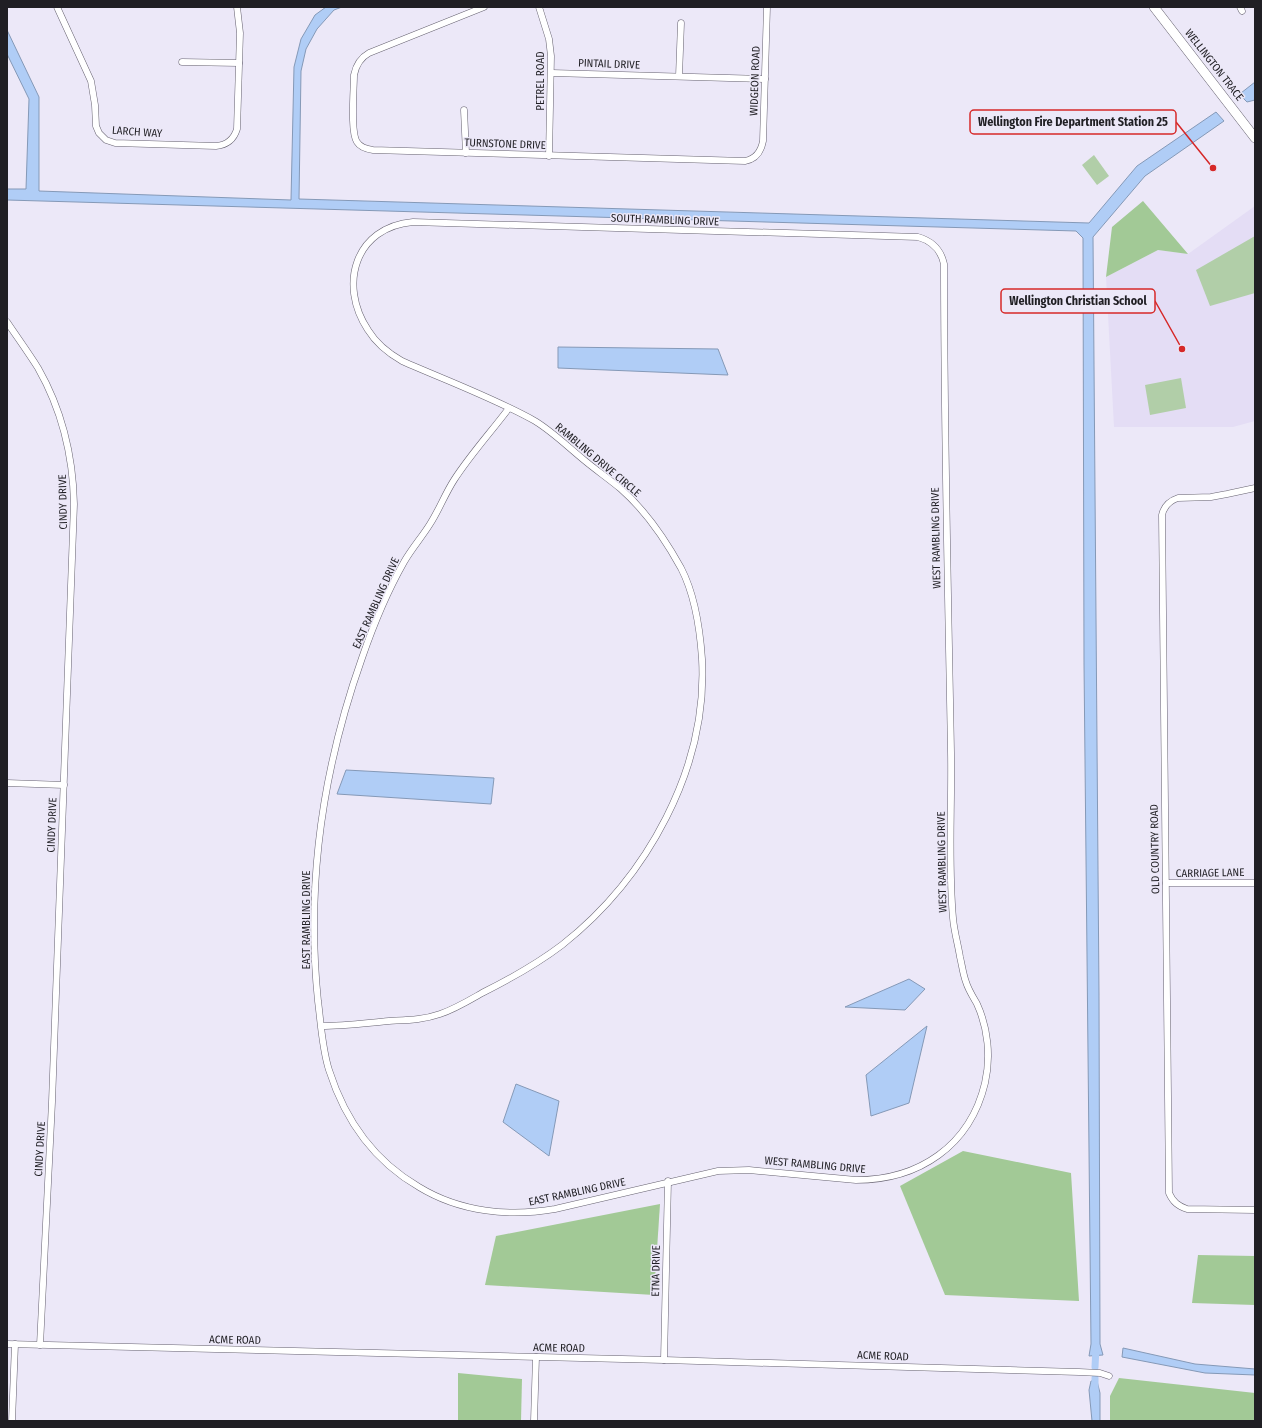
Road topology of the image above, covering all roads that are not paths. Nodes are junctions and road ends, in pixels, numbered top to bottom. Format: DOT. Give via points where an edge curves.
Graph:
graph roads {
  1 [pos="57,7"];
  2 [pos="237,7"];
  3 [pos="484,7"];
  4 [pos="539,7"];
  5 [pos="767,7"];
  6 [pos="1154,7"];
  7 [pos="681,23"];
  8 [pos="182,62"];
  9 [pos="239,63"];
  10 [pos="552,73"];
  11 [pos="679,76"];
  12 [pos="765,79"];
  13 [pos="464,110"];
  14 [pos="1255,138"];
  15 [pos="466,153"];
  16 [pos="758,155"];
  17 [pos="549,156"];
  18 [pos="371,240"];
  19 [pos="944,270"];
  20 [pos="7,322"];
  21 [pos="509,408"];
  22 [pos="1255,488"];
  23 [pos="7,783"];
  24 [pos="64,785"];
  25 [pos="1255,883"];
  26 [pos="1166,884"];
  27 [pos="321,1026"];
  28 [pos="668,1182"];
  29 [pos="1255,1210"];
  30 [pos="7,1344"];
  31 [pos="15,1344"];
  32 [pos="40,1345"];
  33 [pos="536,1357"];
  34 [pos="664,1360"];
  35 [pos="1109,1376"];
  36 [pos="12,1421"];
  37 [pos="534,1421"];
  1 -- 9 [label="street, LARCH WAY" via="91,81 96,126 102,137 110,142 216,146 226,144 233,138 237,129"];
  2 -- 9 [label="street" via="240,24"];
  3 -- 15 [label="street, TURNSTONE DRIVE" via="369,53 361,58 355,70 353,132 357,142 364,148"];
  4 -- 10 [label="street, PETREL ROAD" via="549,39"];
  5 -- 12 [label="street, WIDGEON ROAD"];
  6 -- 14 [label="street, WELLINGTON TRACE"];
  7 -- 11 [label="street"];
  8 -- 9 [label="street"];
  10 -- 11 [label="street, PINTAIL DRIVE"];
  10 -- 17 [label="street, PETREL ROAD"];
  11 -- 12 [label="street"];
  12 -- 16 [label="street, WIDGEON ROAD" via="763,141"];
  13 -- 15 [label="street"];
  15 -- 17 [label="street, TURNSTONE DRIVE"];
  16 -- 17 [label="street, TURNSTONE DRIVE" via="745,161"];
  18 -- 19 [label="street, SOUTH RAMBLING DRIVE" via="390,227 413,222 914,237 928,241 936,247"];
  18 -- 21 [label="street, RAMBLING DRIVE CIRCLE" via="358,258 353,281 358,310 375,340 387,352 402,361"];
  19 -- 28 [label="street, WEST RAMBLING DRIVE" via="952,904 954,930 966,983 981,1013 988,1043 987,1072 981,1097 968,1124 958,1137 944,1151 908,1172 871,1180 856,1180 731,1170 706,1172"];
  20 -- 24 [label="street, CINDY DRIVE" via="48,387 62,424 74,484"];
  21 -- 27 [label="street, EAST RAMBLING DRIVE" via="453,481 433,520 404,562 370,637 341,722 325,795 316,874 315,943"];
  21 -- 27 [label="street, RAMBLING DRIVE CIRCLE" via="554,434 622,490 646,516 682,571 698,628 702,668 700,709 690,756 668,813 633,872 598,913 543,959 461,1006 439,1014 414,1020"];
  22 -- 26 [label="street, OLD COUNTRY ROAD" via="1221,495 1173,499 1162,515"];
  23 -- 24 [label="street"];
  24 -- 32 [label="street, CINDY DRIVE"];
  25 -- 26 [label="street, CARRIAGE LANE"];
  26 -- 29 [label="street, OLD COUNTRY ROAD" via="1169,1193 1174,1202 1186,1209"];
  27 -- 28 [label="street, EAST RAMBLING DRIVE" via="328,1069 353,1121 370,1147 408,1181 442,1199 479,1210 530,1212 555,1209"];
  28 -- 34 [label="street, ETNA DRIVE"];
  30 -- 31 [label="street, ACME ROAD"];
  31 -- 32 [label="street, ACME ROAD"];
  31 -- 36 [label="street"];
  32 -- 33 [label="street, ACME ROAD"];
  33 -- 34 [label="street, ACME ROAD"];
  33 -- 37 [label="street"];
  34 -- 35 [label="street, ACME ROAD" via="1100,1373"];
}
